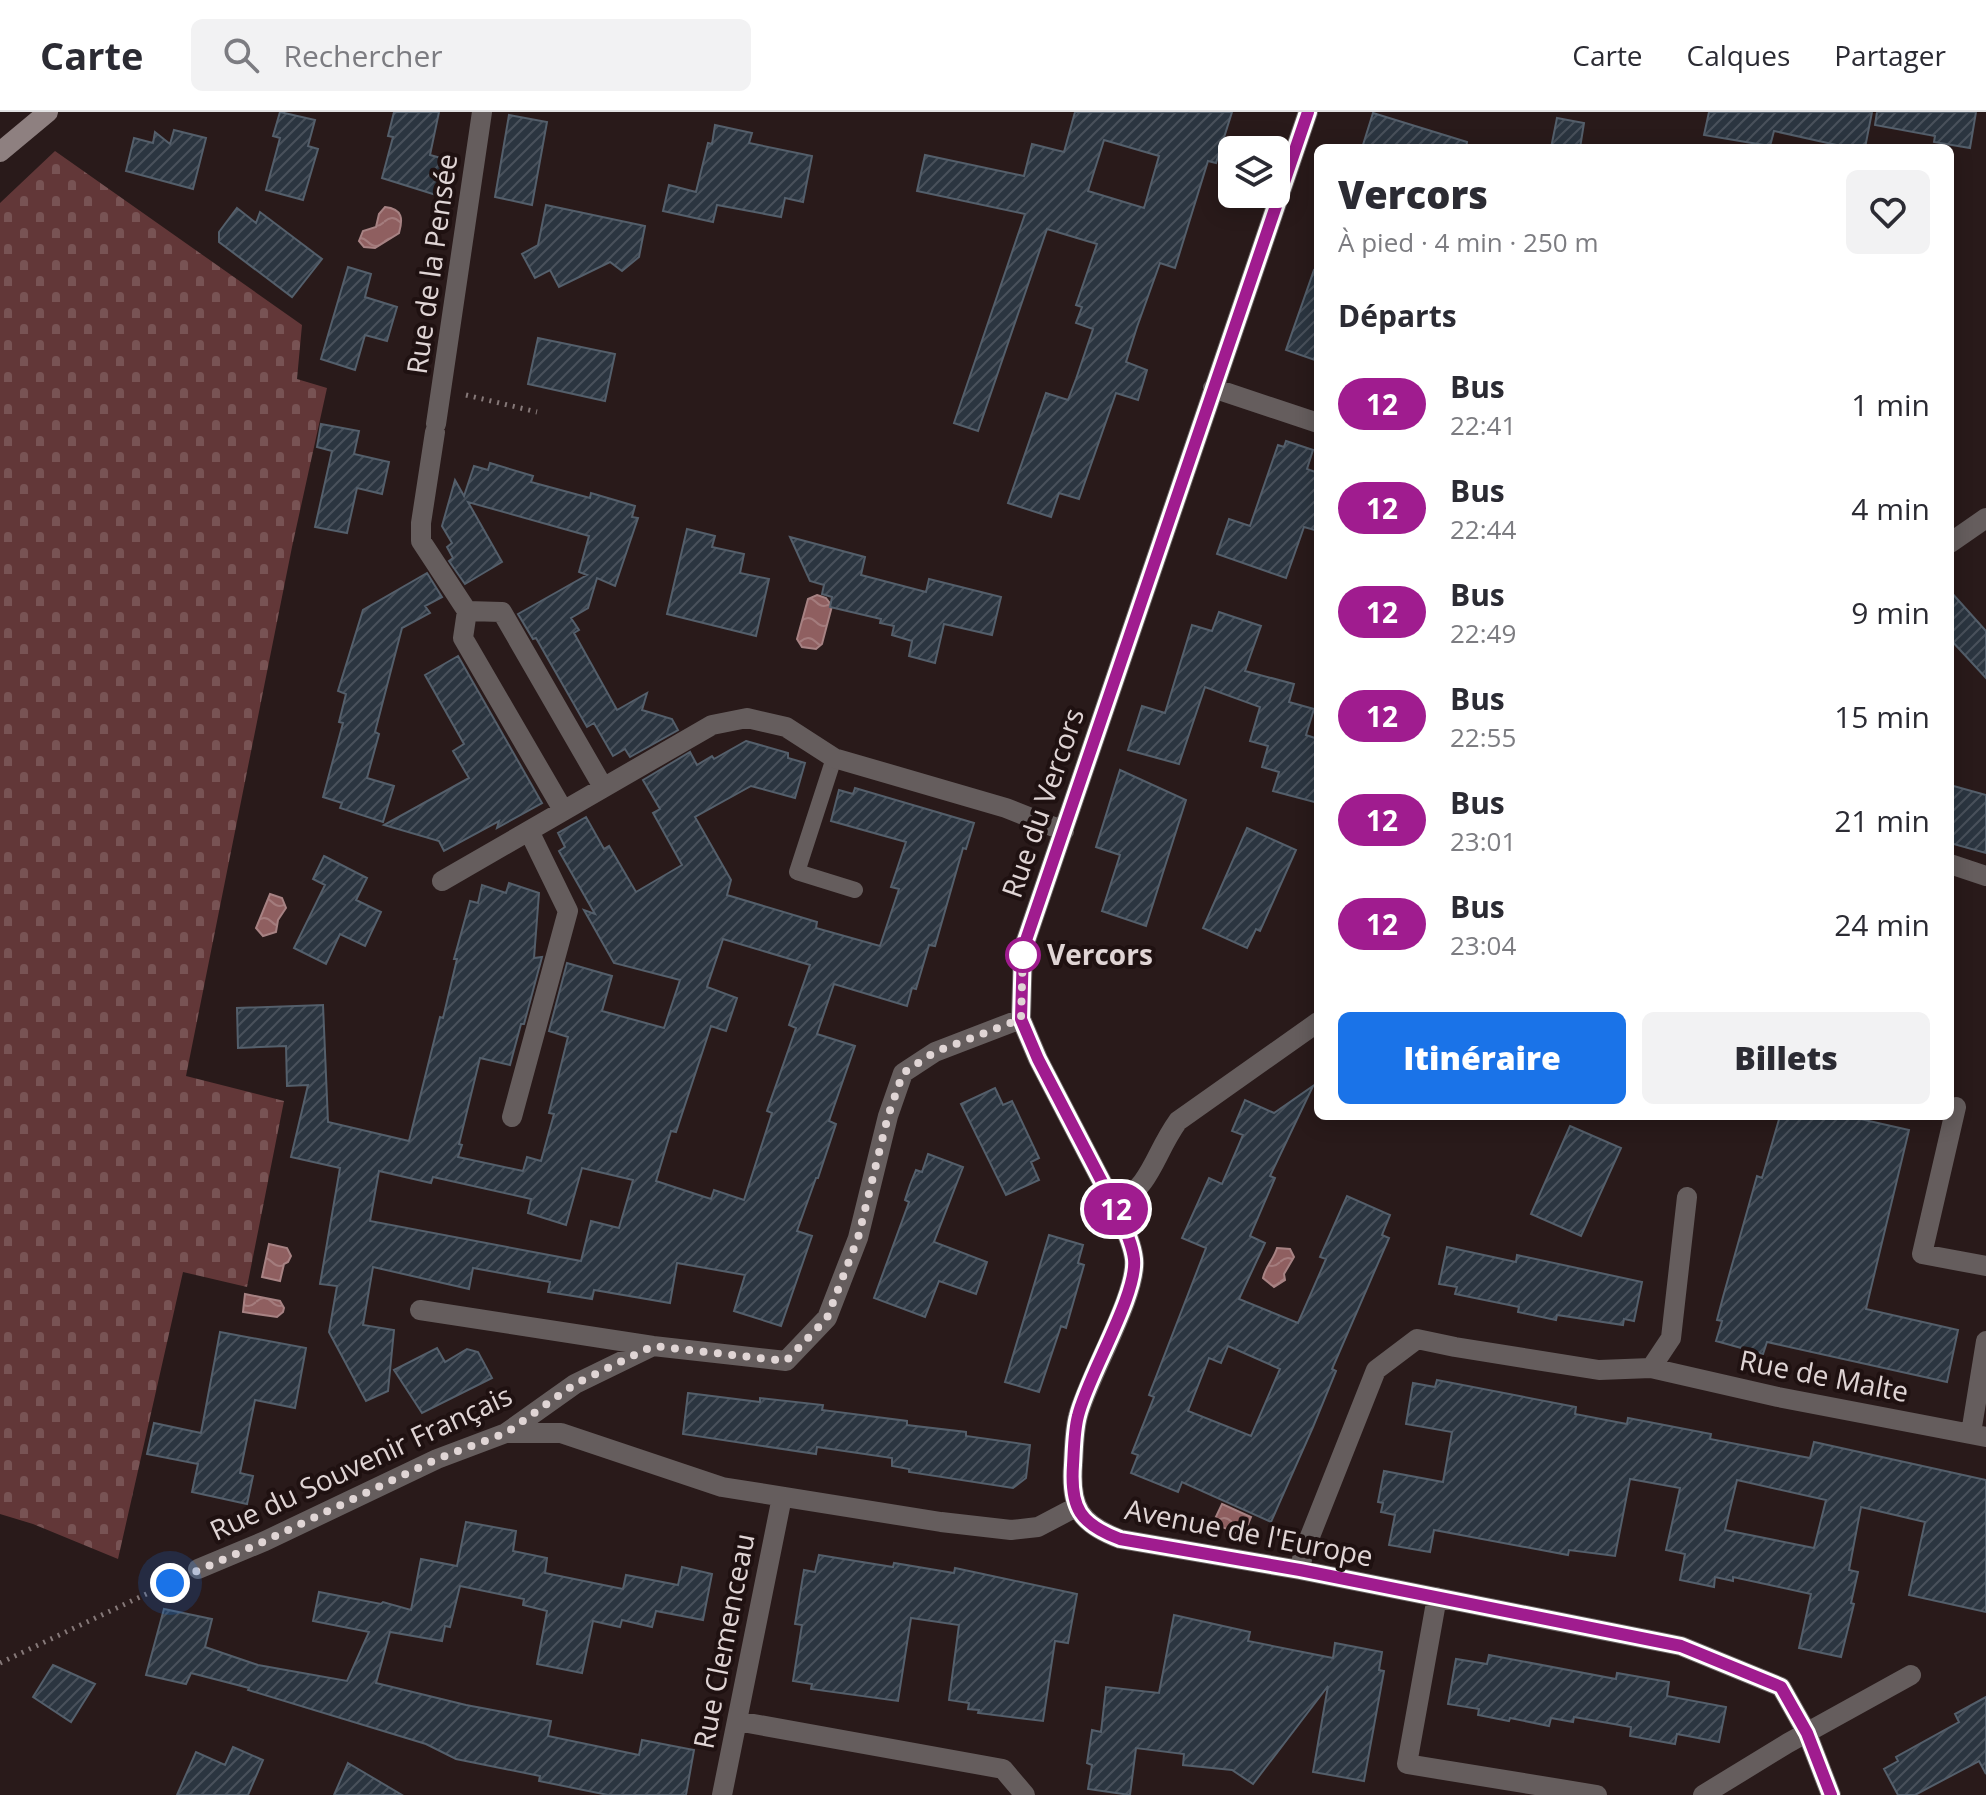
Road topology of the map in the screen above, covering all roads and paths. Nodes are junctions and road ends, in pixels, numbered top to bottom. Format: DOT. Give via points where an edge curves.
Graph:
graph roads {
  1 [pos="48,112"];
  2 [pos="482,112"];
  3 [pos="1308,112"];
  4 [pos="0,152"];
  5 [pos="1213,388"];
  6 [pos="441,389"];
  7 [pos="537,412"];
  8 [pos="1314,422"];
  9 [pos="1986,518"];
  10 [pos="1954,540"];
  11 [pos="467,611"];
  12 [pos="834,758"];
  13 [pos="603,787"];
  14 [pos="563,810"];
  15 [pos="529,831"];
  16 [pos="1064,831"];
  17 [pos="1954,865"];
  18 [pos="1986,876"];
  19 [pos="442,881"];
  20 [pos="855,890"];
  21 [pos="1021,1019"];
  22 [pos="1314,1025"];
  23 [pos="1956,1107"];
  24 [pos="1954,1116"];
  25 [pos="512,1117"];
  26 [pos="1953,1120"];
  27 [pos="1687,1197"];
  28 [pos="1115,1207"];
  29 [pos="1986,1266"];
  30 [pos="420,1310"];
  31 [pos="1986,1341"];
  32 [pos="653,1346"];
  33 [pos="1651,1368"];
  34 [pos="506,1433"];
  35 [pos="1978,1435"];
  36 [pos="782,1497"];
  37 [pos="1076,1507"];
  38 [pos="198,1569"];
  39 [pos="1300,1570"];
  40 [pos="1437,1597"];
  41 [pos="0,1663"];
  42 [pos="1911,1675"];
  43 [pos="737,1721"];
  44 [pos="1807,1733"];
  45 [pos="722,1795"];
  46 [pos="1025,1795"];
  47 [pos="1597,1795"];
  48 [pos="1703,1795"];
  49 [pos="1831,1795"];
  1 -- 4 [label="main road"];
  2 -- 6 [label="street, Rue de la Pensée"];
  3 -- 5 [label="street, Rue du Vercors"];
  5 -- 8 [label="street"];
  5 -- 16 [label="street, Rue du Vercors"];
  6 -- 7 [label="path"];
  6 -- 11 [label="street, Rue de la Pensée" via="421,541"];
  9 -- 10 [label="street"];
  11 -- 13 [label="street" via="502,612"];
  11 -- 14 [label="street" via="463,638"];
  12 -- 13 [label="street" via="786,727 747,718 712,725"];
  12 -- 16 [label="street" via="1006,808"];
  12 -- 20 [label="lane" via="797,872"];
  13 -- 14 [label="street"];
  14 -- 15 [label="street"];
  15 -- 19 [label="street"];
  15 -- 25 [label="street" via="568,911"];
  16 -- 21 [label="street, Rue du Vercors" via="1023,949"];
  17 -- 18 [label="street"];
  21 -- 28 [label="street, Rue du Vercors"];
  21 -- 32 [label="street" via="935,1052 903,1073 858,1238 827,1318 786,1361"];
  22 -- 28 [label="street" via="1178,1121 1147,1180"];
  23 -- 24 [label="street"];
  26 -- 29 [label="street" via="1922,1254"];
  27 -- 33 [label="street" via="1671,1338"];
  28 -- 37 [label="street, Rue du Vercors" via="1135,1261 1129,1290 1078,1416 1071,1488"];
  30 -- 32 [label="street"];
  31 -- 35 [label="street"];
  32 -- 34 [label="street, Rue du Souvenir Français" via="575,1384"];
  33 -- 35 [label="street, Rue de Malte"];
  33 -- 39 [label="street, Rue de Malte" via="1599,1370 1417,1339 1376,1370"];
  34 -- 36 [label="street" via="561,1433 722,1487"];
  34 -- 38 [label="street, Rue du Souvenir Français" via="437,1459"];
  36 -- 37 [label="street" via="1011,1530 1038,1527"];
  36 -- 43 [label="street, Rue Clemenceau"];
  37 -- 39 [label="street, Avenue de l'Europe" via="1097,1531 1120,1539"];
  38 -- 41 [label="path, Rue du Souvenir Français"];
  39 -- 40 [label="street, Avenue de l'Europe"];
  40 -- 44 [label="street, Avenue de l'Europe" via="1681,1646 1781,1687"];
  40 -- 47 [label="street" via="1407,1764"];
  42 -- 44 [label="street"];
  43 -- 45 [label="street, Rue Clemenceau"];
  43 -- 46 [label="street" via="1003,1769"];
  44 -- 48 [label="street"];
  44 -- 49 [label="street, Avenue de l'Europe"];
}
